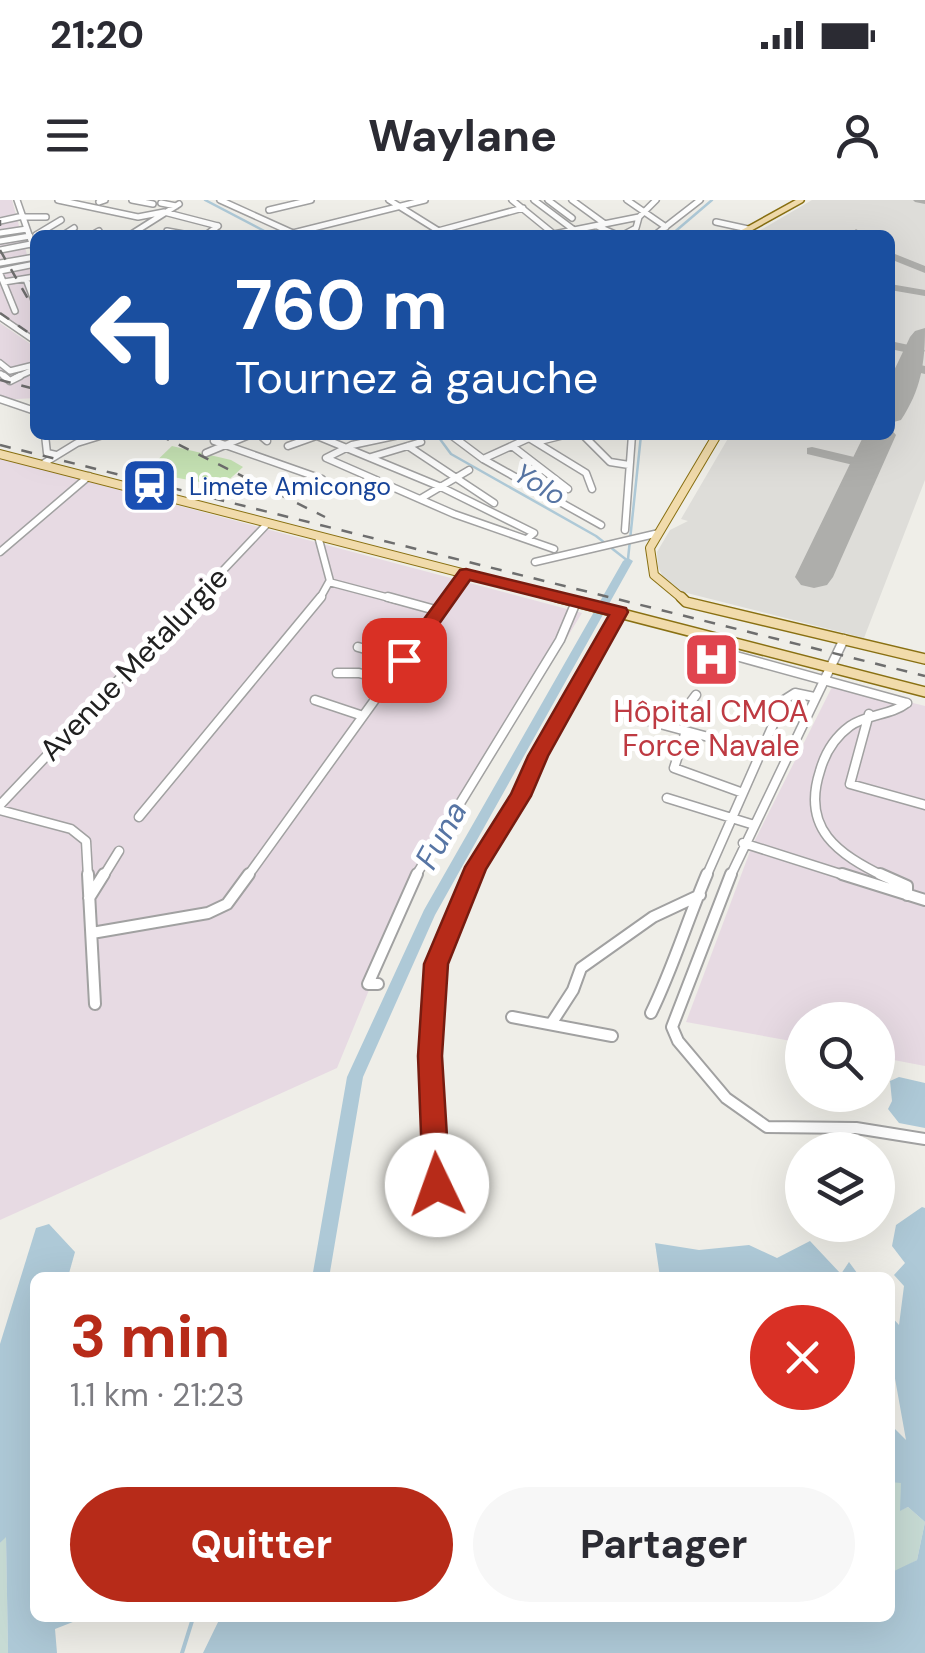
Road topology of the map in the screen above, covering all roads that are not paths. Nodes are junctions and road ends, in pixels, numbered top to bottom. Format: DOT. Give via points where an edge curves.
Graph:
graph roads {
  1 [pos="16,200"];
  2 [pos="58,200"];
  3 [pos="132,200"];
  4 [pos="220,200"];
  5 [pos="311,200"];
  6 [pos="389,200"];
  7 [pos="424,200"];
  8 [pos="512,200"];
  9 [pos="558,200"];
  10 [pos="572,200"];
  11 [pos="627,200"];
  12 [pos="656,200"];
  13 [pos="700,200"];
  14 [pos="802,200"];
  15 [pos="549,201"];
  16 [pos="84,202"];
  17 [pos="536,202"];
  18 [pos="399,206"];
  19 [pos="523,208"];
  20 [pos="268,210"];
  21 [pos="164,212"];
  22 [pos="641,214"];
  23 [pos="70,215"];
  24 [pos="23,217"];
  25 [pos="46,217"];
  26 [pos="138,217"];
  27 [pos="572,218"];
  28 [pos="61,220"];
  29 [pos="0,221"];
  30 [pos="129,222"];
  31 [pos="716,222"];
  32 [pos="606,224"];
  33 [pos="596,226"];
  34 [pos="666,227"];
  35 [pos="74,228"];
  36 [pos="748,229"];
  37 [pos="41,230"];
  38 [pos="71,230"];
  39 [pos="137,230"];
  40 [pos="213,230"];
  41 [pos="286,230"];
  42 [pos="310,230"];
  43 [pos="436,230"];
  44 [pos="442,230"];
  45 [pos="547,230"];
  46 [pos="574,230"];
  47 [pos="606,230"];
  48 [pos="632,230"];
  49 [pos="662,230"];
  50 [pos="0,231"];
  51 [pos="30,233"];
  52 [pos="30,235"];
  53 [pos="30,235"];
  54 [pos="30,235"];
  55 [pos="0,241"];
  56 [pos="0,250"];
  57 [pos="30,259"];
  58 [pos="30,260"];
  59 [pos="0,263"];
  60 [pos="0,272"];
  61 [pos="26,278"];
  62 [pos="30,278"];
  63 [pos="4,282"];
  64 [pos="30,289"];
  65 [pos="15,311"];
  66 [pos="0,317"];
  67 [pos="8,323"];
  68 [pos="0,327"];
  69 [pos="30,338"];
  70 [pos="0,363"];
  71 [pos="30,368"];
  72 [pos="30,370"];
  73 [pos="10,371"];
  74 [pos="0,374"];
  75 [pos="0,400"];
  76 [pos="30,409"];
  77 [pos="46,440"];
  78 [pos="92,440"];
  79 [pos="215,440"];
  80 [pos="238,440"];
  81 [pos="303,440"];
  82 [pos="329,440"];
  83 [pos="374,440"];
  84 [pos="381,440"];
  85 [pos="458,440"];
  86 [pos="523,440"];
  87 [pos="534,440"];
  88 [pos="588,440"];
  89 [pos="632,440"];
  90 [pos="713,440"];
  91 [pos="377,442"];
  92 [pos="421,442"];
  93 [pos="226,445"];
  94 [pos="288,446"];
  95 [pos="346,446"];
  96 [pos="408,446"];
  97 [pos="512,446"];
  98 [pos="206,453"];
  99 [pos="0,455"];
  100 [pos="56,456"];
  101 [pos="371,456"];
  102 [pos="483,459"];
  103 [pos="41,464"];
  104 [pos="629,465"];
  105 [pos="469,470"];
  106 [pos="89,476"];
  107 [pos="322,479"];
  108 [pos="454,479"];
  109 [pos="441,487"];
  110 [pos="568,489"];
  111 [pos="592,489"];
  112 [pos="420,500"];
  113 [pos="494,503"];
  114 [pos="268,523"];
  115 [pos="602,526"];
  116 [pos="624,530"];
  117 [pos="658,532"];
  118 [pos="318,536"];
  119 [pos="528,538"];
  120 [pos="554,548"];
  121 [pos="0,552"];
  122 [pos="534,562"];
  123 [pos="466,574"];
  124 [pos="330,582"];
  125 [pos="576,602"];
  126 [pos="686,602"];
  127 [pos="614,610"];
  128 [pos="439,611"];
  129 [pos="680,620"];
  130 [pos="844,639"];
  131 [pos="358,647"];
  132 [pos="736,656"];
  133 [pos="925,659"];
  134 [pos="404,660"];
  135 [pos="337,673"];
  136 [pos="827,673"];
  137 [pos="388,681"];
  138 [pos="925,692"];
  139 [pos="696,696"];
  140 [pos="814,697"];
  141 [pos="315,700"];
  142 [pos="869,714"];
  143 [pos="364,716"];
  144 [pos="649,722"];
  145 [pos="672,727"];
  146 [pos="686,731"];
  147 [pos="760,751"];
  148 [pos="743,793"];
  149 [pos="667,798"];
  150 [pos="925,805"];
  151 [pos="0,808"];
  152 [pos="140,817"];
  153 [pos="734,818"];
  154 [pos="752,824"];
  155 [pos="743,843"];
  156 [pos="119,851"];
  157 [pos="907,895"];
  158 [pos="700,896"];
  159 [pos="90,898"];
  160 [pos="925,900"];
  161 [pos="92,933"];
  162 [pos="378,984"];
  163 [pos="95,1004"];
  164 [pos="651,1013"];
  165 [pos="512,1017"];
  166 [pos="551,1024"];
  167 [pos="612,1036"];
  168 [pos="925,1139"];
  169 [pos="437,1185"];
  1 -- 24 [label="street"];
  2 -- 16 [label="street"];
  3 -- 21 [label="street" via="178,205"];
  4 -- 41 [label="street"];
  5 -- 20 [label="street"];
  6 -- 18 [label="street"];
  7 -- 18 [label="street"];
  8 -- 19 [label="street"];
  9 -- 15 [label="street"];
  10 -- 32 [label="street"];
  11 -- 22 [label="street"];
  12 -- 22 [label="street"];
  13 -- 34 [label="street"];
  14 -- 36 [label="main road"];
  15 -- 17 [label="street"];
  15 -- 27 [label="street"];
  16 -- 23 [label="street"];
  16 -- 26 [label="street"];
  17 -- 46 [label="street"];
  18 -- 42 [label="street"];
  18 -- 43 [label="street"];
  19 -- 44 [label="street"];
  19 -- 45 [label="street"];
  21 -- 26 [label="street"];
  21 -- 39 [label="street"];
  21 -- 40 [label="street" via="218,226"];
  22 -- 32 [label="street"];
  22 -- 34 [label="street"];
  22 -- 48 [label="street"];
  24 -- 25 [label="street"];
  24 -- 29 [label="street"];
  24 -- 51 [label="street"];
  26 -- 30 [label="street"];
  28 -- 37 [label="street"];
  31 -- 36 [label="street"];
  32 -- 33 [label="street"];
  33 -- 46 [label="street"];
  33 -- 47 [label="street"];
  34 -- 49 [label="street"];
  35 -- 38 [label="street"];
  50 -- 52 [label="street"];
  53 -- 55 [label="street"];
  54 -- 56 [label="street"];
  57 -- 59 [label="street"];
  58 -- 60 [label="street"];
  60 -- 63 [label="street"];
  61 -- 62 [label="street"];
  61 -- 63 [label="street"];
  61 -- 64 [label="street"];
  63 -- 65 [label="street"];
  66 -- 67 [label="street"];
  67 -- 68 [label="street"];
  67 -- 69 [label="street"];
  70 -- 73 [label="street"];
  71 -- 73 [label="street"];
  72 -- 74 [label="street" via="10,381"];
  73 -- 74 [label="street"];
  75 -- 76 [label="street"];
  77 -- 100 [label="street" via="47,453"];
  78 -- 100 [label="street"];
  79 -- 93 [label="street"];
  80 -- 93 [label="street"];
  81 -- 94 [label="street"];
  82 -- 95 [label="street"];
  83 -- 91 [label="street"];
  84 -- 91 [label="street"];
  85 -- 102 [label="street"];
  86 -- 97 [label="street"];
  87 -- 111 [label="street" via="586,473"];
  88 -- 104 [label="street" via="610,462"];
  89 -- 104 [label="street"];
  90 -- 117 [label="main road"];
  91 -- 95 [label="street"];
  92 -- 96 [label="street"];
  93 -- 98 [label="street"];
  93 -- 107 [label="street"];
  95 -- 101 [label="street"];
  95 -- 112 [label="street" via="327,460"];
  96 -- 101 [label="street"];
  96 -- 108 [label="street"];
  97 -- 102 [label="street"];
  97 -- 110 [label="street"];
  99 -- 103 [label="main road"];
  100 -- 103 [label="street"];
  101 -- 109 [label="street"];
  102 -- 115 [label="street"];
  103 -- 106 [label="main road"];
  104 -- 116 [label="street"];
  105 -- 108 [label="street"];
  106 -- 114 [label="main road"];
  106 -- 121 [label="street"];
  108 -- 109 [label="street"];
  108 -- 113 [label="street"];
  109 -- 112 [label="street"];
  109 -- 119 [label="street" via="534,533"];
  112 -- 119 [label="street"];
  114 -- 118 [label="main road"];
  114 -- 151 [label="street, Avenue Metalurgie"];
  117 -- 122 [label="street"];
  117 -- 126 [label="main road" via="648,556 651,568"];
  118 -- 123 [label="main road"];
  118 -- 124 [label="street"];
  119 -- 120 [label="street"];
  123 -- 125 [label="main road"];
  123 -- 128 [label="street"];
  124 -- 128 [label="street"];
  124 -- 152 [label="street"];
  125 -- 127 [label="main road"];
  125 -- 162 [label="street" via="560,640 407,890 368,984"];
  126 -- 129 [label="main road"];
  126 -- 130 [label="main road"];
  127 -- 129 [label="main road"];
  127 -- 169 [label="street" via="520,796 476,867 436,964 430,1056"];
  128 -- 134 [label="street"];
  129 -- 136 [label="main road"];
  130 -- 133 [label="main road"];
  130 -- 136 [label="street"];
  131 -- 134 [label="street"];
  132 -- 136 [label="street"];
  134 -- 137 [label="street"];
  135 -- 137 [label="street"];
  136 -- 138 [label="main road"];
  136 -- 140 [label="street"];
  136 -- 142 [label="street" via="908,702"];
  137 -- 143 [label="street"];
  139 -- 145 [label="street"];
  140 -- 147 [label="street" via="785,697"];
  140 -- 154 [label="street"];
  141 -- 143 [label="street"];
  142 -- 150 [label="street" via="850,784"];
  142 -- 157 [label="street" via="842,730 827,750 811,806 841,852 907,886"];
  143 -- 161 [label="street" via="227,904"];
  144 -- 145 [label="street"];
  145 -- 146 [label="street"];
  146 -- 147 [label="street"];
  146 -- 148 [label="street" via="676,770"];
  147 -- 148 [label="street"];
  148 -- 153 [label="street"];
  149 -- 153 [label="street"];
  151 -- 159 [label="street" via="80,834"];
  153 -- 154 [label="street"];
  153 -- 158 [label="street"];
  154 -- 155 [label="street"];
  155 -- 157 [label="street"];
  155 -- 168 [label="street" via="674,1020 678,1041 726,1098 767,1127 856,1128"];
  156 -- 159 [label="street"];
  157 -- 160 [label="street"];
  158 -- 164 [label="street"];
  158 -- 166 [label="street" via="664,910 581,968"];
  159 -- 161 [label="street"];
  161 -- 163 [label="street"];
  165 -- 166 [label="street"];
  166 -- 167 [label="street"];
}
